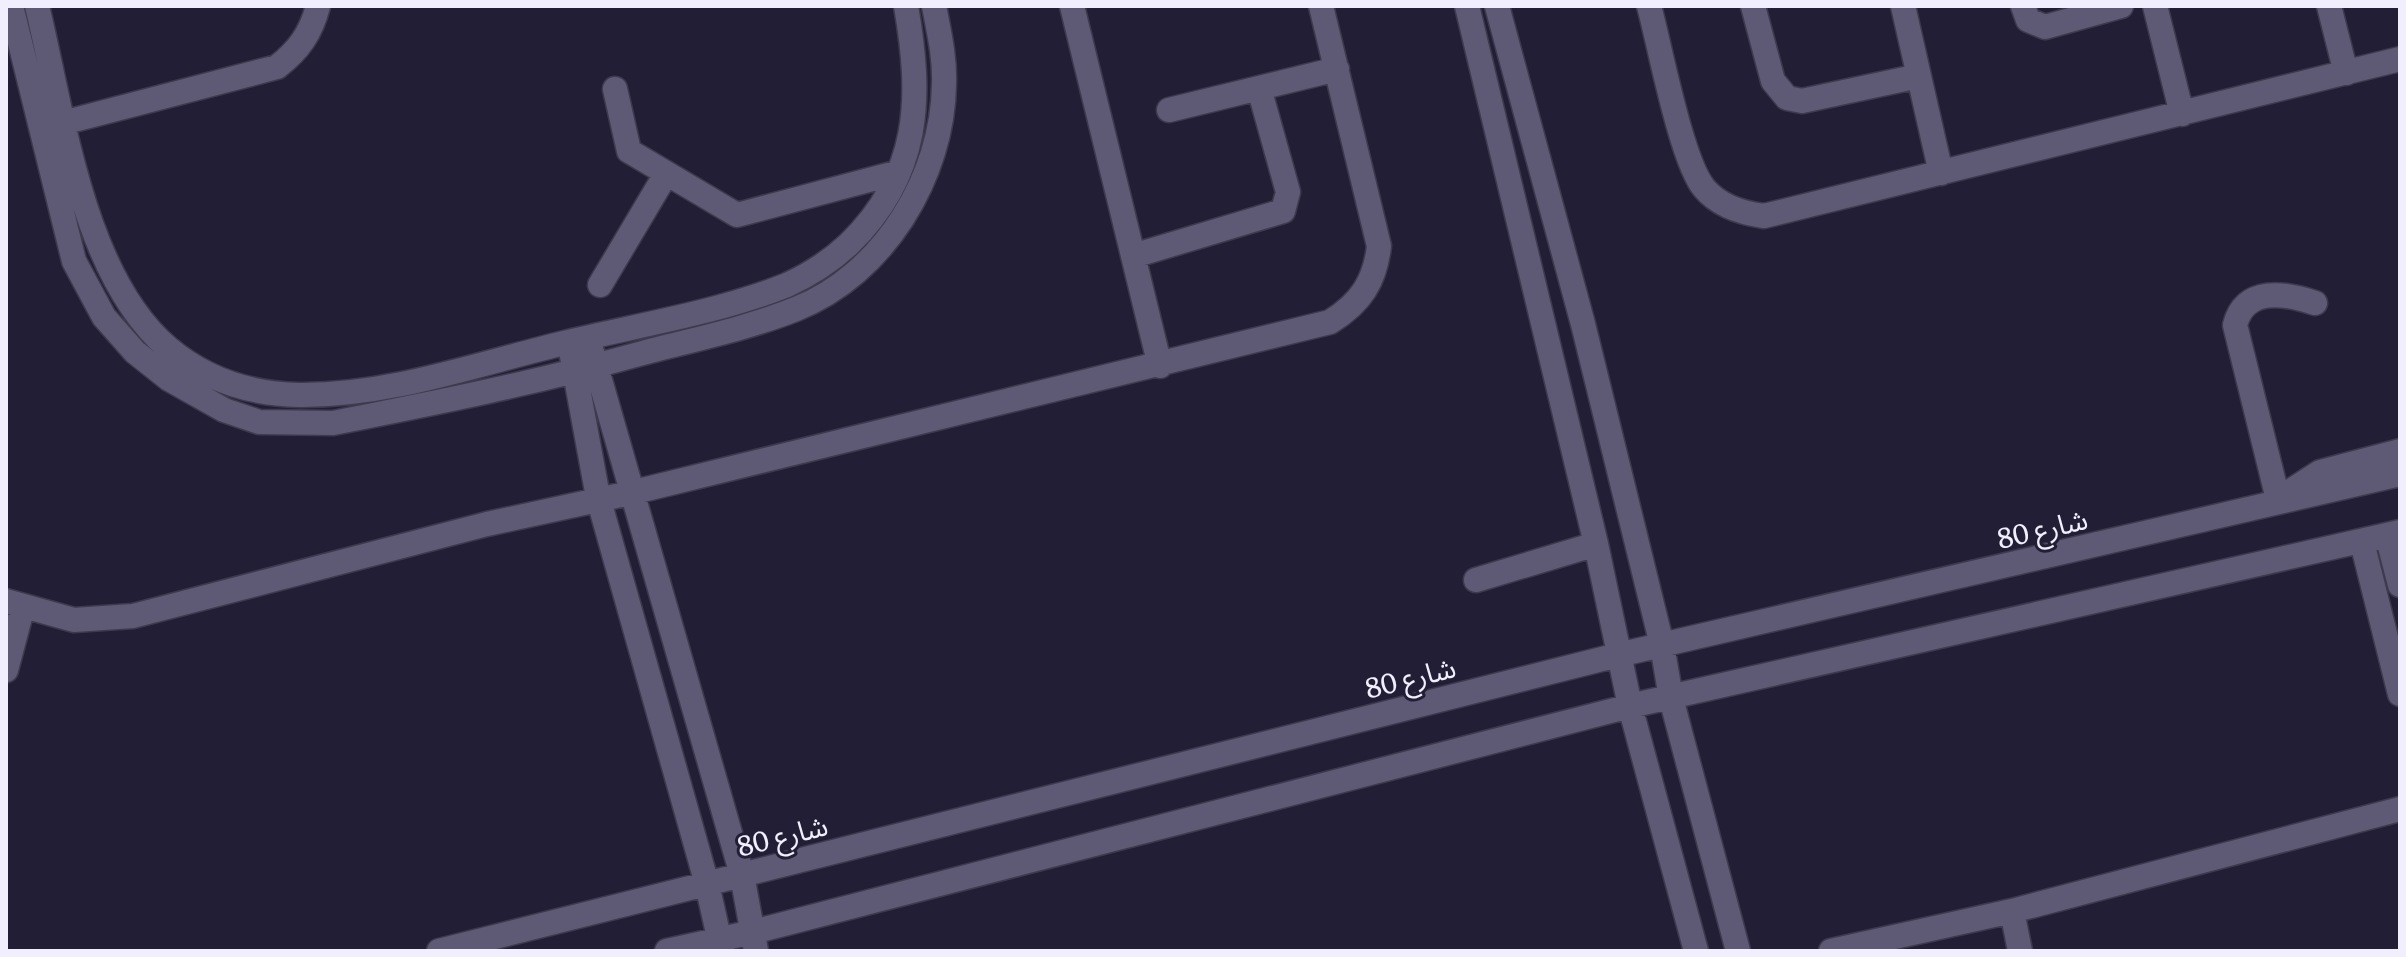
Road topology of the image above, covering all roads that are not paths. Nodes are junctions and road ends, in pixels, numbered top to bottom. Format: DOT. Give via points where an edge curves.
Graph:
graph roads {
  1 [pos="11,6"];
  2 [pos="37,6"];
  3 [pos="318,6"];
  4 [pos="906,6"];
  5 [pos="934,6"];
  6 [pos="1072,6"];
  7 [pos="1321,6"];
  8 [pos="1467,6"];
  9 [pos="1497,6"];
  10 [pos="1649,6"];
  11 [pos="1753,6"];
  12 [pos="1903,6"];
  13 [pos="2023,6"];
  14 [pos="2121,6"];
  15 [pos="2155,6"];
  16 [pos="2329,6"];
  17 [pos="2400,59"];
  18 [pos="1337,69"];
  19 [pos="2346,73"];
  20 [pos="1919,76"];
  21 [pos="1259,88"];
  22 [pos="615,89"];
  23 [pos="1169,110"];
  24 [pos="2182,114"];
  25 [pos="65,122"];
  26 [pos="41,130"];
  27 [pos="899,172"];
  28 [pos="1941,173"];
  29 [pos="666,174"];
  30 [pos="1133,256"];
  31 [pos="600,285"];
  32 [pos="2315,303"];
  33 [pos="579,340"];
  34 [pos="1160,366"];
  35 [pos="586,368"];
  36 [pos="2400,451"];
  37 [pos="2400,474"];
  38 [pos="630,493"];
  39 [pos="598,497"];
  40 [pos="2274,503"];
  41 [pos="2393,534"];
  42 [pos="2362,542"];
  43 [pos="1596,544"];
  44 [pos="1476,580"];
  45 [pos="2400,585"];
  46 [pos="14,604"];
  47 [pos="1662,645"];
  48 [pos="1618,655"];
  49 [pos="6,670"];
  50 [pos="2400,694"];
  51 [pos="1671,698"];
  52 [pos="1630,706"];
  53 [pos="2400,809"];
  54 [pos="742,875"];
  55 [pos="707,884"];
  56 [pos="2012,911"];
  57 [pos="754,942"];
  58 [pos="720,945"];
  59 [pos="439,951"];
  60 [pos="667,951"];
  61 [pos="1696,951"];
  62 [pos="1738,951"];
  63 [pos="1831,951"];
  64 [pos="2020,951"];
  1 -- 26 [label="street"];
  2 -- 25 [label="street"];
  3 -- 25 [label="street" via="311,30 277,67"];
  4 -- 27 [label="street" via="916,108"];
  5 -- 35 [label="street" via="944,84 940,123 911,204 885,243 851,276 798,308"];
  6 -- 30 [label="street"];
  7 -- 18 [label="street"];
  8 -- 43 [label="street"];
  9 -- 47 [label="street"];
  10 -- 28 [label="street" via="1695,174 1716,200 1764,216"];
  11 -- 20 [label="street" via="1773,81 1787,98 1802,101"];
  12 -- 20 [label="street"];
  13 -- 14 [label="street" via="2028,20 2045,27"];
  15 -- 24 [label="street"];
  16 -- 19 [label="street"];
  17 -- 19 [label="street"];
  18 -- 21 [label="street"];
  18 -- 34 [label="street" via="1376,227 1379,246 1371,283 1354,305 1330,322"];
  19 -- 24 [label="street"];
  20 -- 28 [label="street"];
  21 -- 23 [label="street"];
  21 -- 30 [label="street" via="1288,192 1283,211"];
  22 -- 29 [label="street" via="629,151"];
  24 -- 28 [label="street"];
  25 -- 26 [label="street"];
  25 -- 33 [label="street" via="106,265 123,295 168,348 218,380 253,391 339,395"];
  26 -- 35 [label="street" via="74,261 104,317 169,379 224,410 259,422 333,423"];
  27 -- 29 [label="street" via="737,215"];
  27 -- 33 [label="street" via="871,220 847,245 790,283"];
  29 -- 31 [label="street"];
  30 -- 34 [label="street"];
  32 -- 40 [label="street" via="2290,295 2249,300 2235,325"];
  33 -- 35 [label="street"];
  34 -- 38 [label="street"];
  35 -- 38 [label="street"];
  35 -- 39 [label="street"];
  36 -- 40 [label="street" via="2320,472"];
  37 -- 40 [label="street, شارع 80"];
  38 -- 39 [label="street"];
  38 -- 54 [label="street"];
  39 -- 46 [label="street" via="133,616 74,620"];
  39 -- 55 [label="street"];
  40 -- 47 [label="street, شارع 80"];
  41 -- 42 [label="street"];
  41 -- 45 [label="street"];
  42 -- 50 [label="street"];
  42 -- 51 [label="street"];
  43 -- 44 [label="street"];
  43 -- 48 [label="street"];
  46 -- 49 [label="street"];
  47 -- 48 [label="street, شارع 80"];
  47 -- 51 [label="street"];
  48 -- 52 [label="street"];
  48 -- 54 [label="street, شارع 80"];
  51 -- 52 [label="street"];
  51 -- 62 [label="street"];
  52 -- 57 [label="street"];
  52 -- 61 [label="street"];
  53 -- 56 [label="street"];
  54 -- 55 [label="street, شارع 80"];
  54 -- 57 [label="street"];
  55 -- 58 [label="street"];
  55 -- 59 [label="street, شارع 80"];
  56 -- 63 [label="street"];
  56 -- 64 [label="street"];
  57 -- 58 [label="street"];
  58 -- 60 [label="street"];
}
